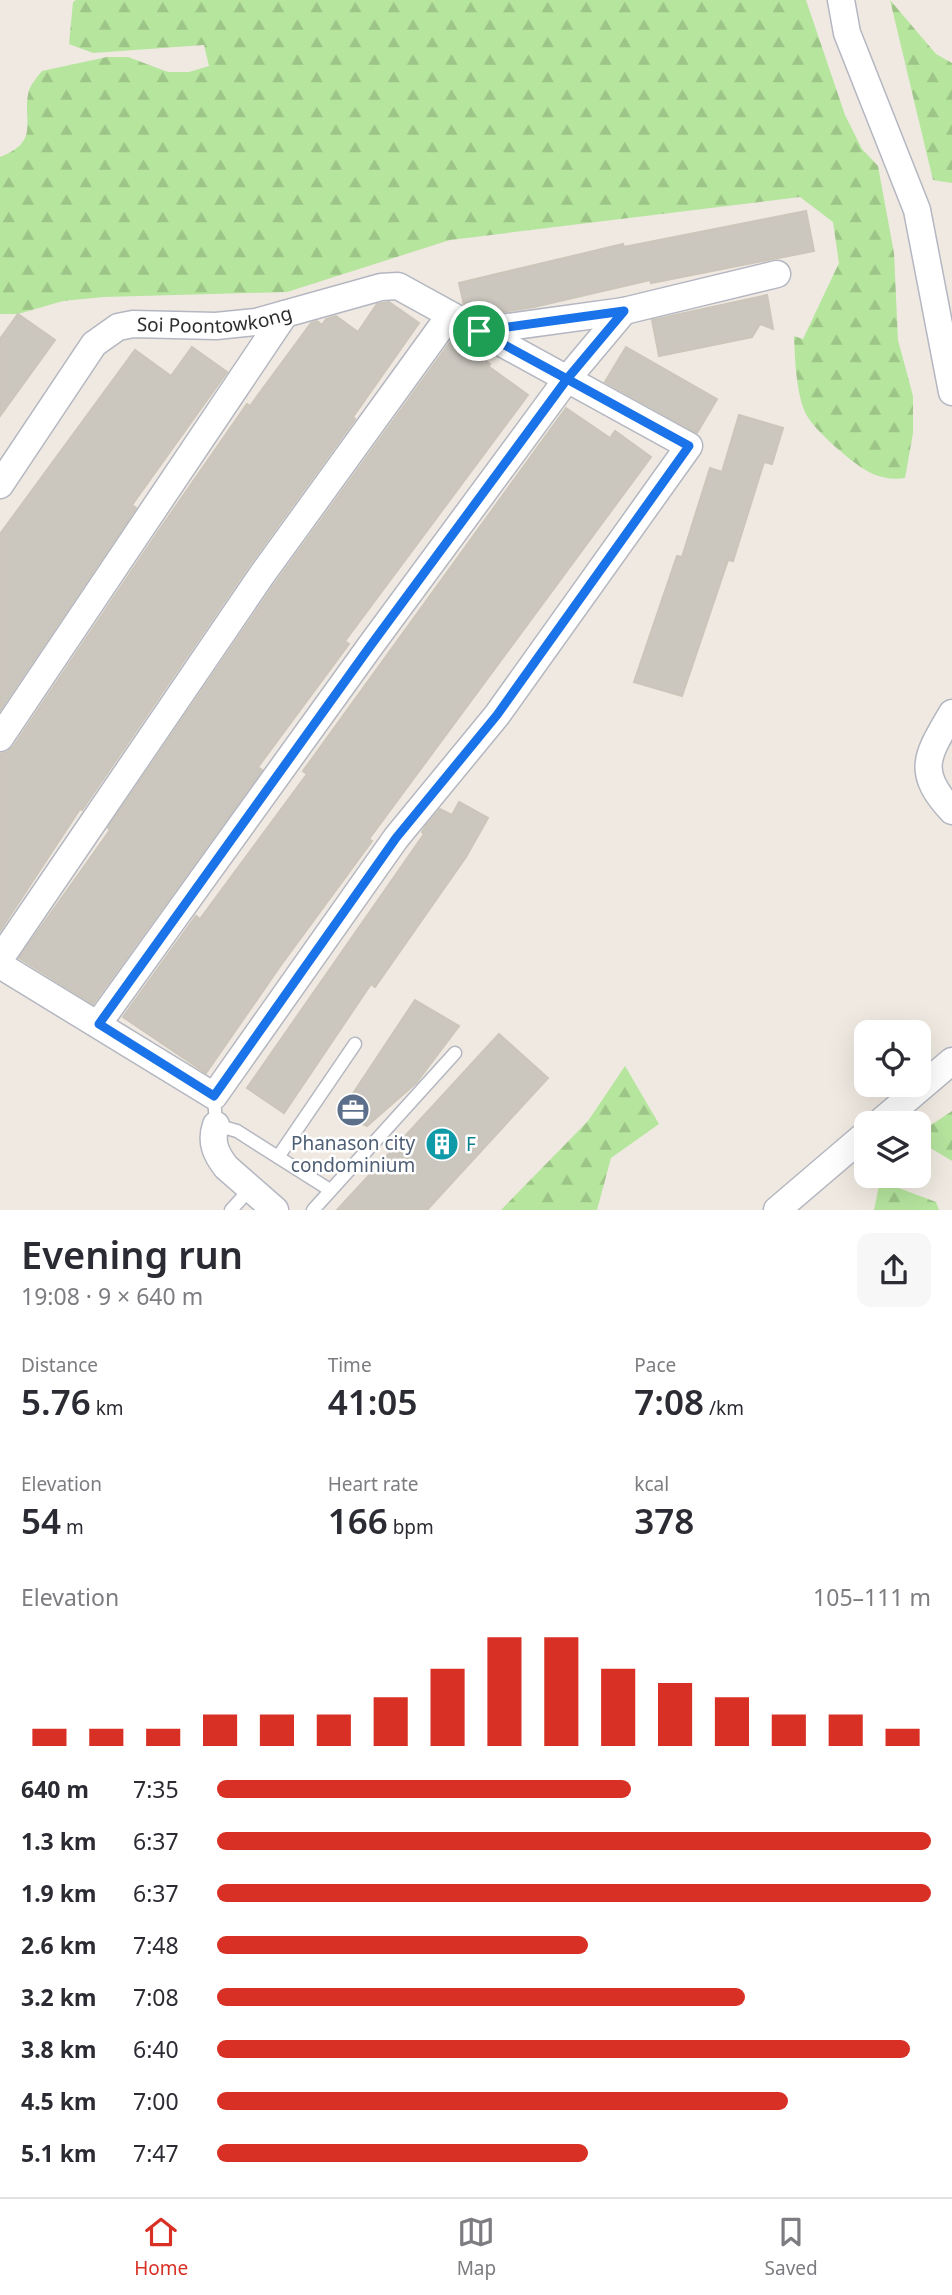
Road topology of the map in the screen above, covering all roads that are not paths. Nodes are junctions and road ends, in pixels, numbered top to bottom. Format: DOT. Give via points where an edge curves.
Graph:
graph roads {
  1 [pos="841,0"];
  2 [pos="777,274"];
  3 [pos="624,311"];
  4 [pos="285,314"];
  5 [pos="450,315"];
  6 [pos="479,331"];
  7 [pos="567,379"];
  8 [pos="952,391"];
  9 [pos="0,485"];
  10 [pos="952,713"];
  11 [pos="0,738"];
  12 [pos="952,811"];
  13 [pos="0,959"];
  14 [pos="0,965"];
  15 [pos="99,1024"];
  16 [pos="355,1044"];
  17 [pos="455,1053"];
  18 [pos="952,1061"];
  19 [pos="214,1096"];
  20 [pos="893,1111"];
  21 [pos="216,1125"];
  22 [pos="854,1144"];
  23 [pos="278,1157"];
  24 [pos="250,1189"];
  25 [pos="330,1190"];
  26 [pos="231,1210"];
  27 [pos="275,1210"];
  28 [pos="313,1210"];
  29 [pos="777,1210"];
  1 -- 8 [label="street" via="847,33 917,210"];
  2 -- 3 [label="street"];
  3 -- 6 [label="street"];
  3 -- 7 [label="street"];
  4 -- 5 [label="street, Soi Poontowkong" via="381,286 398,286"];
  4 -- 9 [label="street, Soi Poontowkong" via="236,326 118,327 94,344"];
  4 -- 11 [label="street"];
  5 -- 6 [label="street"];
  5 -- 13 [label="street" via="261,576"];
  6 -- 7 [label="street"];
  7 -- 15 [label="street"];
  7 -- 19 [label="street" via="689,446 497,715 396,838"];
  10 -- 12 [label="street" via="926,765 939,797"];
  14 -- 15 [label="street"];
  15 -- 19 [label="street"];
  16 -- 23 [label="lane"];
  17 -- 25 [label="lane"];
  18 -- 20 [label="street"];
  19 -- 21 [label="lane"];
  21 -- 23 [label="lane" via="237,1130"];
  21 -- 24 [label="street" via="216,1153"];
  22 -- 29 [label="street"];
  23 -- 25 [label="lane"];
  24 -- 26 [label="lane"];
  24 -- 27 [label="street"];
  25 -- 28 [label="lane"];
}
